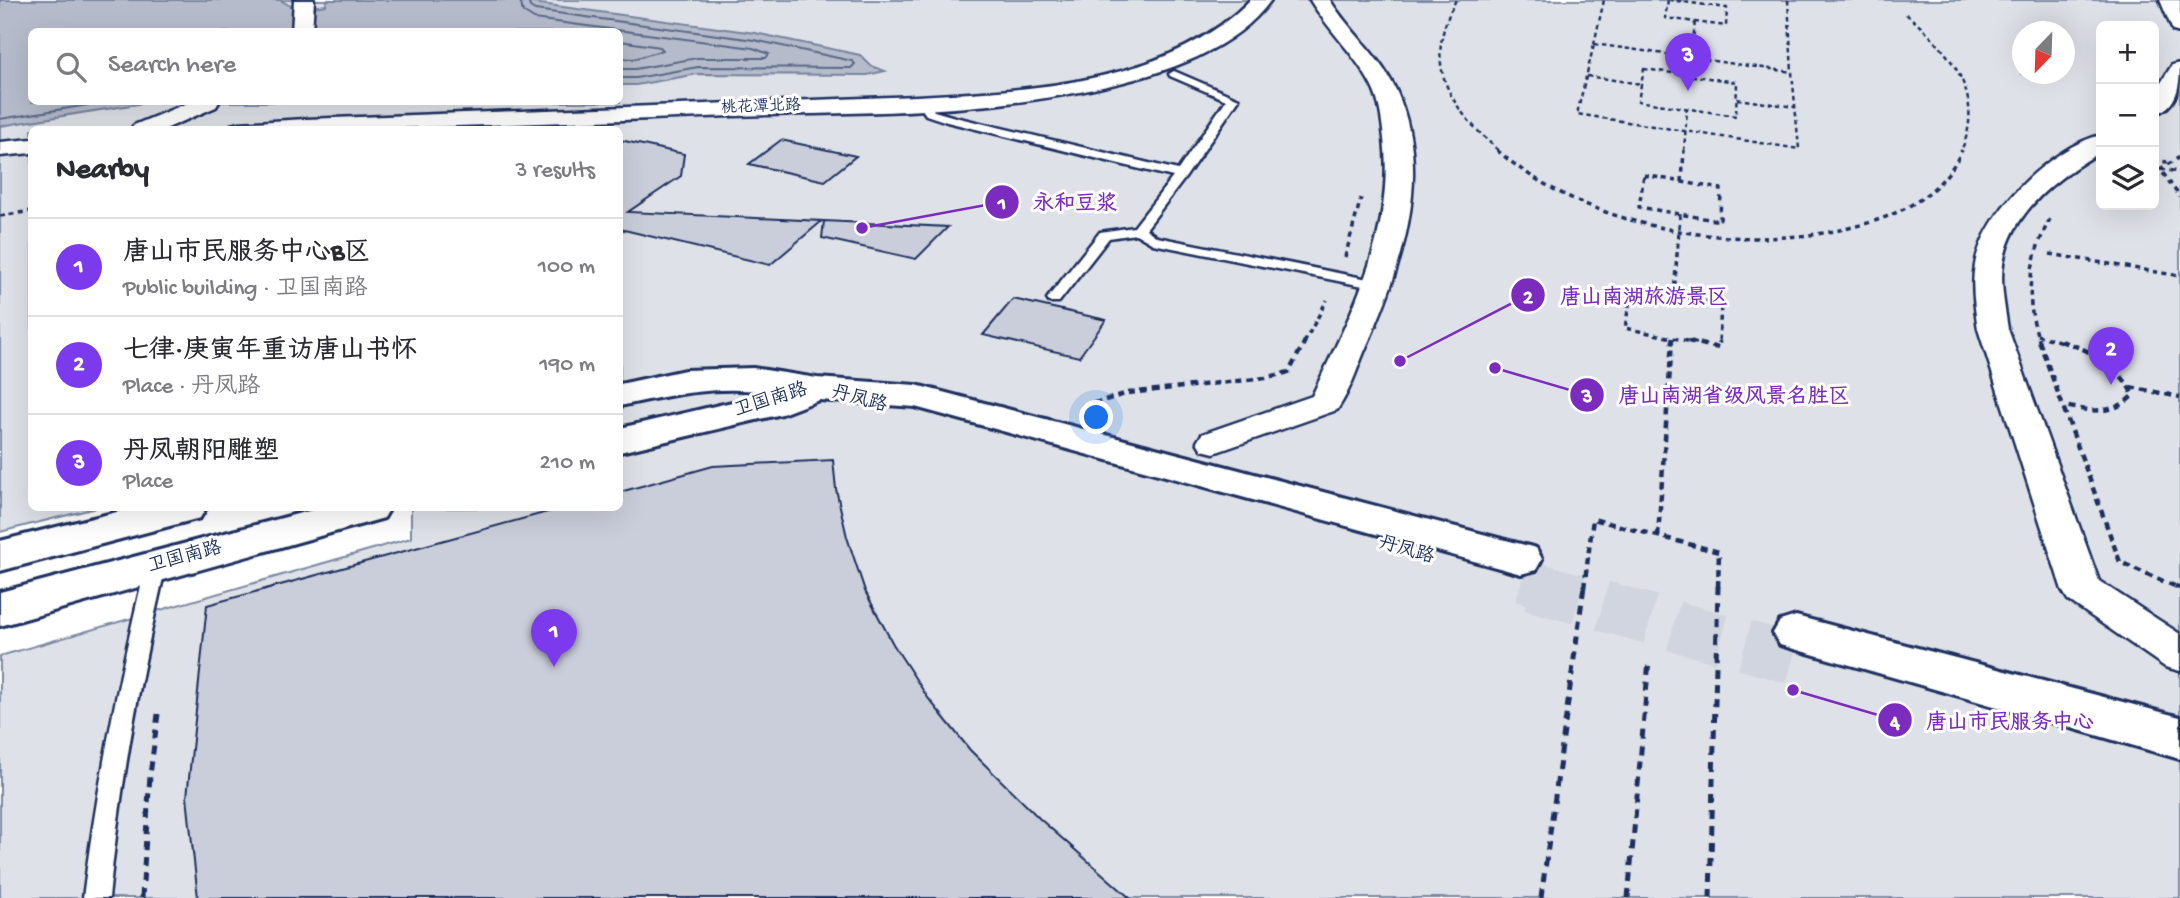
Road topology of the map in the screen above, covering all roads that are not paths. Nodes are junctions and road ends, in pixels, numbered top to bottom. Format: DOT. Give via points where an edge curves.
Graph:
graph roads {
  1 [pos="304,0"];
  2 [pos="1261,0"];
  3 [pos="1320,0"];
  4 [pos="2170,0"];
  5 [pos="2180,27"];
  6 [pos="302,28"];
  7 [pos="2180,70"];
  8 [pos="1174,74"];
  9 [pos="923,102"];
  10 [pos="2159,102"];
  11 [pos="201,105"];
  12 [pos="151,126"];
  13 [pos="337,126"];
  14 [pos="2096,145"];
  15 [pos="28,146"];
  16 [pos="0,149"];
  17 [pos="1181,175"];
  18 [pos="1138,230"];
  19 [pos="1378,285"];
  20 [pos="1054,299"];
  21 [pos="817,389"];
  22 [pos="623,394"];
  23 [pos="623,439"];
  24 [pos="1214,442"];
  25 [pos="174,511"];
  26 [pos="359,511"];
  27 [pos="0,556"];
  28 [pos="156,565"];
  29 [pos="1521,571"];
  30 [pos="0,608"];
  31 [pos="2180,655"];
  32 [pos="2180,738"];
  33 [pos="2180,765"];
  34 [pos="96,898"];
  1 -- 6 [label="street"];
  2 -- 9 [label="street, 桃花潭北路" via="1208,43 1148,69 1048,91"];
  3 -- 19 [label="street" via="1382,86 1397,138 1401,195"];
  4 -- 5 [label="street"];
  7 -- 10 [label="street"];
  8 -- 17 [label="lane" via="1233,99"];
  9 -- 13 [label="street, 桃花潭北路"];
  9 -- 17 [label="lane" via="930,113 951,120"];
  11 -- 12 [label="street"];
  14 -- 31 [label="street" via="2062,164 2022,199 2000,233 1989,263 1988,298 1997,340 2082,590"];
  15 -- 16 [label="street"];
  17 -- 18 [label="lane"];
  18 -- 19 [label="lane" via="1153,240"];
  18 -- 20 [label="lane" via="1105,235"];
  19 -- 24 [label="street" via="1325,403"];
  21 -- 22 [label="main road, 卫国南路" via="753,379 685,381"];
  21 -- 23 [label="main road, 卫国南路"];
  21 -- 29 [label="main road, 丹凤路"];
  25 -- 27 [label="main road"];
  26 -- 28 [label="main road, 卫国南路"];
  28 -- 30 [label="main road, 卫国南路"];
  28 -- 34 [label="lane" via="125,696"];
  32 -- 33 [label="main road" via="1797,647"];
}
